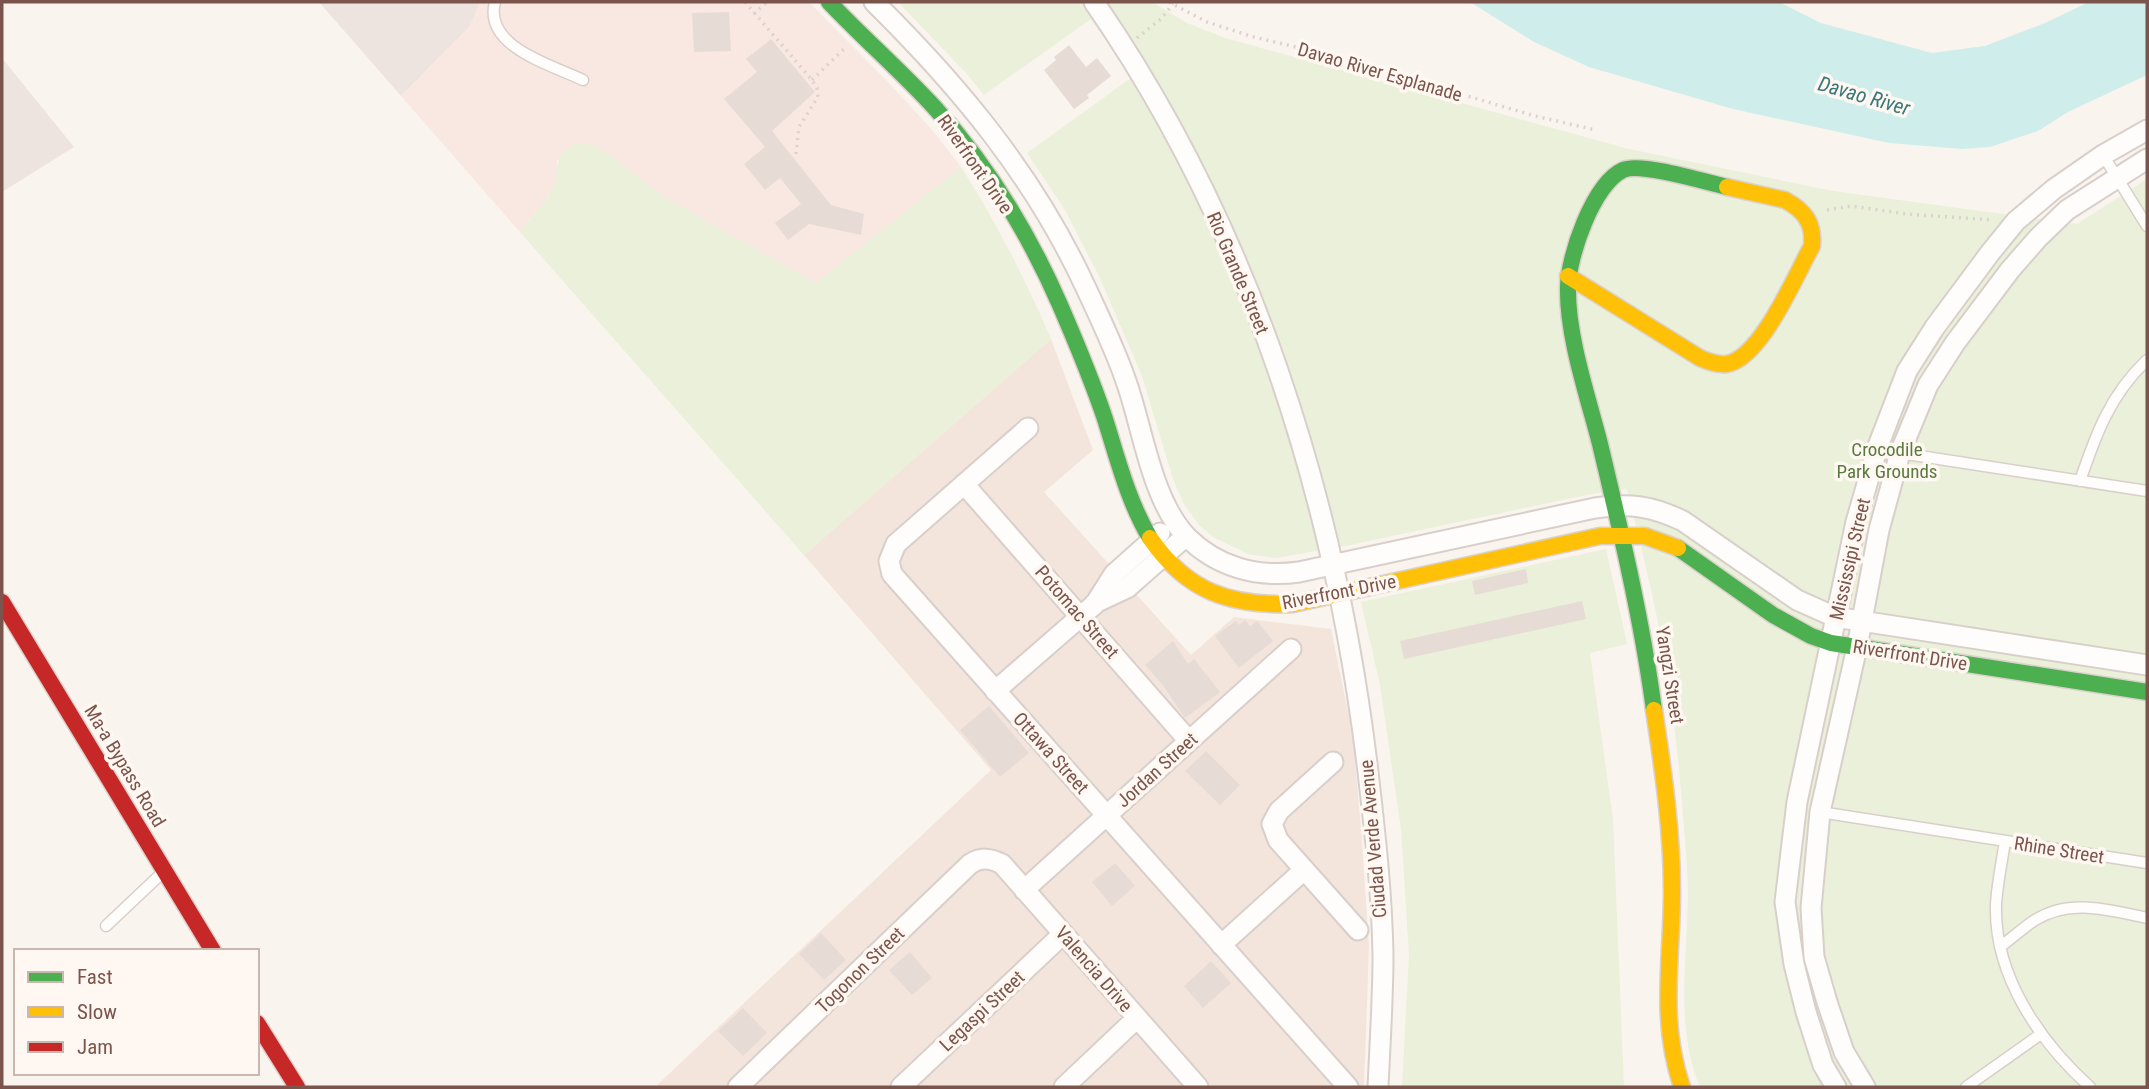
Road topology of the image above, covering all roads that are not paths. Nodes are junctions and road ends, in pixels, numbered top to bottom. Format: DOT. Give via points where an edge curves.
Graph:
graph roads {
  1 [pos="495,2"];
  2 [pos="828,2"];
  3 [pos="874,2"];
  4 [pos="1094,2"];
  5 [pos="583,80"];
  6 [pos="2147,130"];
  7 [pos="2103,155"];
  8 [pos="2147,159"];
  9 [pos="2117,177"];
  10 [pos="2147,226"];
  11 [pos="1568,276"];
  12 [pos="2147,360"];
  13 [pos="1028,428"];
  14 [pos="1900,453"];
  15 [pos="2080,481"];
  16 [pos="964,484"];
  17 [pos="2147,491"];
  18 [pos="1614,505"];
  19 [pos="1180,528"];
  20 [pos="1621,534"];
  21 [pos="1157,548"];
  22 [pos="1332,565"];
  23 [pos="1339,594"];
  24 [pos="2,602"];
  25 [pos="1087,610"];
  26 [pos="1835,617"];
  27 [pos="1862,621"];
  28 [pos="1831,643"];
  29 [pos="1857,648"];
  30 [pos="1291,649"];
  31 [pos="2147,665"];
  32 [pos="995,691"];
  33 [pos="2147,692"];
  34 [pos="1189,741"];
  35 [pos="1333,762"];
  36 [pos="1820,812"];
  37 [pos="1106,816"];
  38 [pos="2005,841"];
  39 [pos="986,858"];
  40 [pos="2147,863"];
  41 [pos="1304,870"];
  42 [pos="164,872"];
  43 [pos="1024,890"];
  44 [pos="2147,918"];
  45 [pos="106,926"];
  46 [pos="1358,930"];
  47 [pos="1063,934"];
  48 [pos="1221,945"];
  49 [pos="2000,947"];
  50 [pos="212,949"];
  51 [pos="1137,1018"];
  52 [pos="259,1026"];
  53 [pos="2040,1034"];
  54 [pos="297,1087"];
  55 [pos="738,1087"];
  56 [pos="901,1087"];
  57 [pos="1064,1087"];
  58 [pos="1198,1087"];
  59 [pos="1348,1087"];
  60 [pos="1378,1087"];
  61 [pos="1682,1087"];
  62 [pos="1836,1087"];
  63 [pos="1865,1087"];
  64 [pos="1966,1087"];
  65 [pos="2090,1087"];
  1 -- 5 [label="lane" via="494,25 503,38"];
  2 -- 21 [label="street, Riverfront Drive" via="935,108 979,164 1024,236 1059,301 1099,402 1130,501"];
  3 -- 19 [label="street, Riverfront Drive" via="954,85 1003,146 1050,219 1085,285 1126,382 1157,484"];
  4 -- 22 [label="street, Rio Grande Street" via="1138,68 1231,248 1298,429"];
  6 -- 7 [label="street, Mississipi Street"];
  7 -- 9 [label="lane"];
  7 -- 26 [label="street, Mississipi Street" via="2016,221 1907,371 1878,446"];
  8 -- 9 [label="street, Mississipi Street"];
  9 -- 10 [label="lane"];
  9 -- 14 [label="street, Mississipi Street" via="2067,211 2010,270 1928,386"];
  11 -- 11 [label="street, Yangzi Street" via="1589,215 1612,178 1630,168 1785,200 1799,207 1814,231 1812,246 1761,339 1720,366 1708,364"];
  11 -- 18 [label="street, Yangzi Street" via="1569,319"];
  12 -- 15 [label="lane" via="2111,403"];
  13 -- 16 [label="street, Ottawa Street"];
  14 -- 15 [label="lane"];
  14 -- 27 [label="street, Mississipi Street"];
  15 -- 17 [label="lane"];
  16 -- 25 [label="street, Potomac Street"];
  16 -- 32 [label="street, Ottawa Street" via="896,544 890,567 896,580"];
  18 -- 20 [label="street, Yangzi Street"];
  18 -- 22 [label="street, Riverfront Drive"];
  18 -- 26 [label="street, Riverfront Drive" via="1651,508 1683,522 1797,600"];
  19 -- 21 [label="street"];
  19 -- 22 [label="street, Riverfront Drive" via="1203,551 1243,570 1276,575"];
  20 -- 23 [label="street, Riverfront Drive"];
  20 -- 28 [label="street, Riverfront Drive" via="1673,544 1787,625"];
  20 -- 61 [label="street, Yangzi Street" via="1648,657 1664,780 1672,892 1669,1039"];
  21 -- 23 [label="street, Riverfront Drive" via="1179,572 1229,600 1261,606"];
  21 -- 25 [label="street" via="1114,574"];
  22 -- 23 [label="street, Rio Grande Street"];
  23 -- 60 [label="street, Ciudad Verde Avenue" via="1376,841 1383,955"];
  24 -- 42 [label="street, Ma-a Bypass Road"];
  25 -- 32 [label="street"];
  25 -- 34 [label="street, Potomac Street"];
  26 -- 27 [label="street, Riverfront Drive"];
  26 -- 28 [label="street, Mississipi Street"];
  27 -- 29 [label="street, Mississipi Street"];
  27 -- 31 [label="street, Riverfront Drive"];
  28 -- 29 [label="street, Riverfront Drive"];
  28 -- 62 [label="street, Mississipi Street" via="1797,803 1785,902 1806,1012 1823,1065"];
  29 -- 33 [label="street, Riverfront Drive"];
  29 -- 36 [label="street, Mississipi Street"];
  30 -- 34 [label="street, Jordan Street"];
  32 -- 37 [label="street, Ottawa Street"];
  34 -- 37 [label="street, Jordan Street"];
  35 -- 41 [label="street" via="1279,811 1272,824 1278,840"];
  36 -- 38 [label="lane"];
  36 -- 63 [label="street, Mississipi Street" via="1811,908 1814,957 1844,1052"];
  37 -- 43 [label="street, Jordan Street"];
  37 -- 48 [label="street, Ottawa Street"];
  38 -- 40 [label="lane, Rhine Street"];
  38 -- 49 [label="lane, Rhine Street" via="1996,908"];
  39 -- 43 [label="street, Valencia Drive" via="1002,864"];
  39 -- 55 [label="street, Togonon Street" via="970,864"];
  41 -- 46 [label="street"];
  41 -- 48 [label="street"];
  42 -- 45 [label="lane"];
  42 -- 50 [label="street, Ma-a Bypass Road"];
  43 -- 47 [label="street, Valencia Drive"];
  44 -- 49 [label="lane" via="2074,906 2035,920"];
  47 -- 51 [label="street, Valencia Drive"];
  47 -- 56 [label="street, Legaspi Street"];
  48 -- 59 [label="street, Ottawa Street"];
  49 -- 53 [label="lane, Rhine Street" via="2009,976"];
  51 -- 57 [label="street"];
  51 -- 58 [label="street, Valencia Drive"];
  52 -- 54 [label="street"];
  53 -- 64 [label="lane"];
  53 -- 65 [label="lane, Rhine Street"];
}
